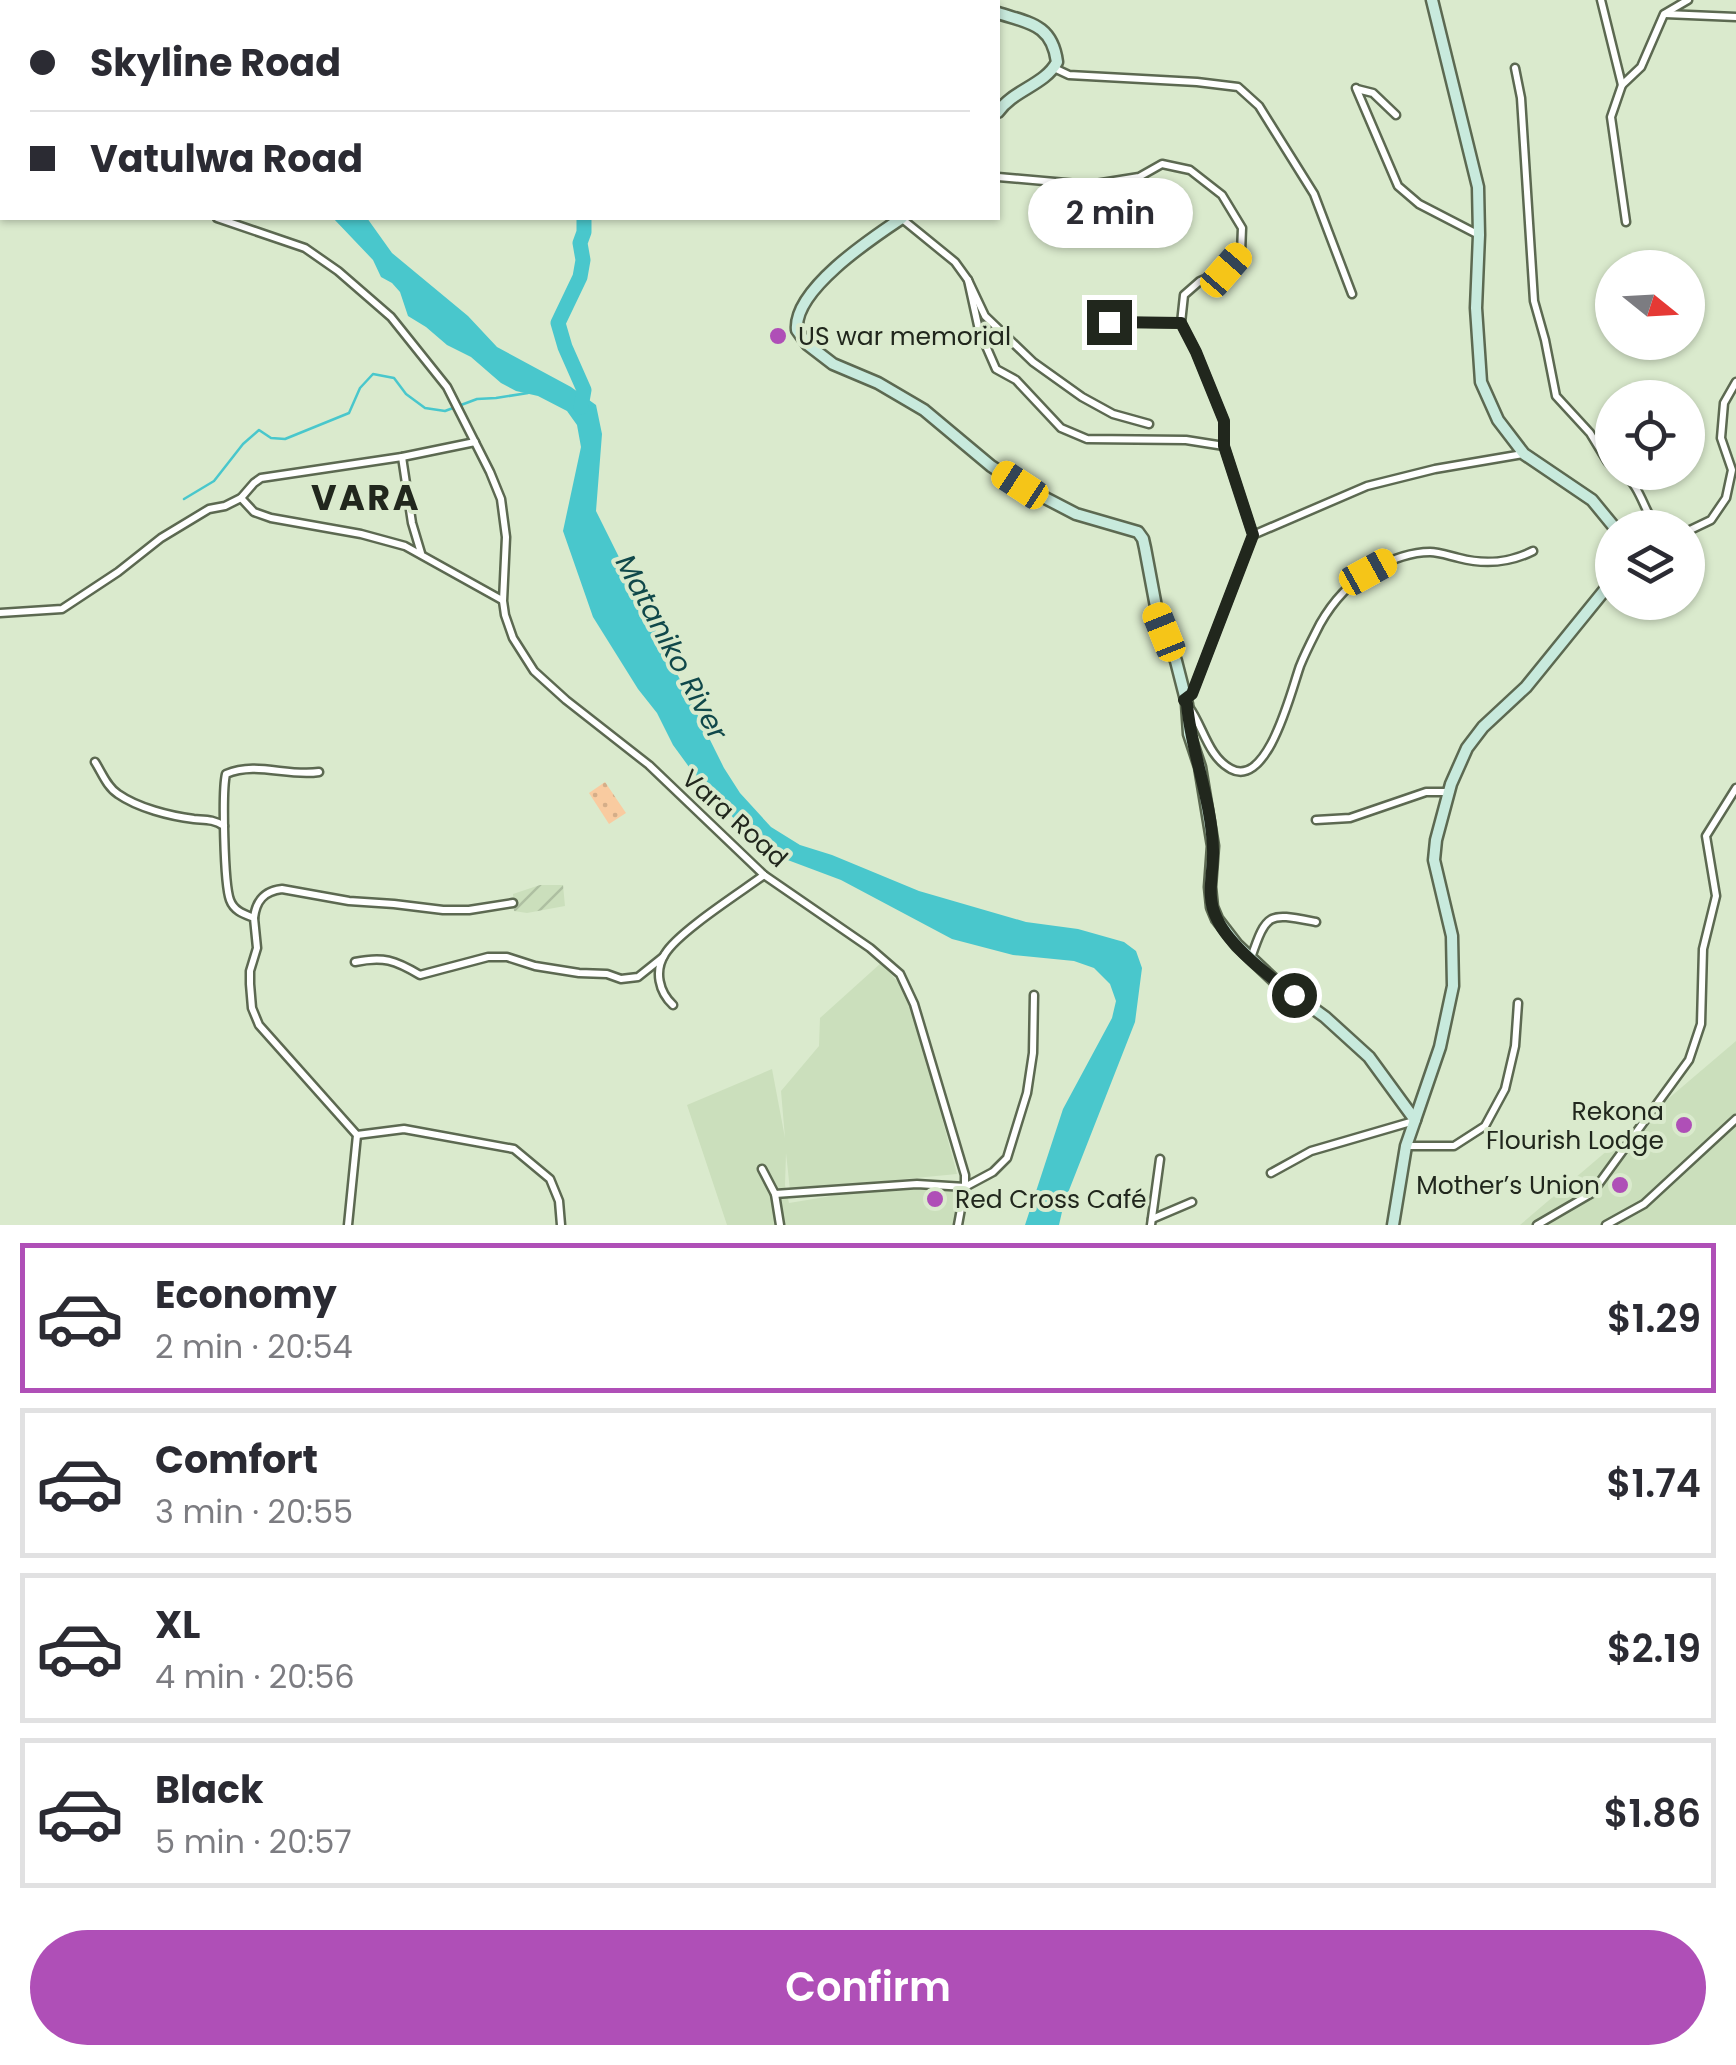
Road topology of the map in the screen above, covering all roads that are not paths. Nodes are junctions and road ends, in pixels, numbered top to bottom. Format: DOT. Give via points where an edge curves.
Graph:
graph roads {
  1 [pos="1432,0"];
  2 [pos="1601,0"];
  3 [pos="1688,0"];
  4 [pos="1000,13"];
  5 [pos="1664,14"];
  6 [pos="1736,18"];
  7 [pos="1054,68"];
  8 [pos="1516,68"];
  9 [pos="1622,85"];
  10 [pos="1000,110"];
  11 [pos="1396,115"];
  12 [pos="1000,177"];
  13 [pos="1089,185"];
  14 [pos="1146,202"];
  15 [pos="223,220"];
  16 [pos="898,220"];
  17 [pos="903,220"];
  18 [pos="1626,222"];
  19 [pos="1479,235"];
  20 [pos="968,280"];
  21 [pos="1352,294"];
  22 [pos="1109,322"];
  23 [pos="1181,323"];
  24 [pos="1736,382"];
  25 [pos="1149,424"];
  26 [pos="1595,441"];
  27 [pos="475,442"];
  28 [pos="1224,446"];
  29 [pos="1524,454"];
  30 [pos="402,457"];
  31 [pos="241,498"];
  32 [pos="1601,510"];
  33 [pos="1705,523"];
  34 [pos="1253,535"];
  35 [pos="1534,552"];
  36 [pos="422,554"];
  37 [pos="503,601"];
  38 [pos="1595,601"];
  39 [pos="0,613"];
  40 [pos="1186,702"];
  41 [pos="95,762"];
  42 [pos="319,772"];
  43 [pos="1736,788"];
  44 [pos="1449,792"];
  45 [pos="1316,820"];
  46 [pos="225,826"];
  47 [pos="764,875"];
  48 [pos="514,903"];
  49 [pos="254,918"];
  50 [pos="1316,922"];
  51 [pos="663,957"];
  52 [pos="1251,958"];
  53 [pos="354,962"];
  54 [pos="1034,995"];
  55 [pos="1518,1003"];
  56 [pos="673,1004"];
  57 [pos="1736,1119"];
  58 [pos="1415,1120"];
  59 [pos="356,1135"];
  60 [pos="1406,1146"];
  61 [pos="1160,1159"];
  62 [pos="762,1169"];
  63 [pos="1271,1173"];
  64 [pos="965,1187"];
  65 [pos="775,1194"];
  66 [pos="1192,1202"];
  67 [pos="1151,1222"];
  68 [pos="348,1225"];
  69 [pos="561,1225"];
  70 [pos="780,1225"];
  71 [pos="958,1225"];
  72 [pos="1393,1225"];
  73 [pos="1538,1225"];
  74 [pos="1606,1225"];
  1 -- 19 [label="street" via="1478,187"];
  2 -- 9 [label="street"];
  3 -- 5 [label="street"];
  4 -- 7 [label="street" via="1048,35"];
  5 -- 6 [label="street"];
  5 -- 9 [label="street" via="1641,67"];
  7 -- 10 [label="street"];
  7 -- 21 [label="street" via="1238,87 1259,106 1314,194"];
  8 -- 26 [label="street" via="1534,301 1556,396"];
  9 -- 18 [label="street" via="1611,117"];
  11 -- 19 [label="street" via="1373,93 1356,88 1398,186"];
  12 -- 13 [label="street"];
  13 -- 14 [label="street"];
  13 -- 23 [label="street" via="1139,178 1162,164 1190,170 1222,195 1242,228 1241,253 1184,295"];
  15 -- 27 [label="street, Vara Road" via="306,248 391,317 447,387"];
  16 -- 40 [label="street" via="816,287 799,310 799,334 833,364 924,410 1020,485 1076,514 1138,532"];
  17 -- 20 [label="street"];
  19 -- 29 [label="street" via="1481,382"];
  20 -- 25 [label="street" via="986,316 1033,362 1113,414"];
  20 -- 28 [label="street" via="996,368 1061,428 1087,439"];
  22 -- 23 [label="street"];
  23 -- 28 [label="street" via="1224,421"];
  24 -- 33 [label="street" via="1724,403 1721,438 1732,470 1726,498"];
  27 -- 30 [label="street"];
  27 -- 37 [label="street, Vara Road" via="505,519"];
  28 -- 34 [label="street"];
  29 -- 32 [label="street"];
  29 -- 34 [label="street" via="1367,486"];
  30 -- 31 [label="street" via="261,478"];
  30 -- 36 [label="street"];
  31 -- 36 [label="street" via="271,518 361,534"];
  31 -- 39 [label="street" via="161,538 62,609"];
  34 -- 40 [label="street"];
  35 -- 40 [label="street" via="1500,562 1416,554 1349,585 1308,647 1274,739 1251,768 1238,772 1215,755"];
  36 -- 37 [label="street"];
  37 -- 47 [label="street, Vara Road" via="513,638 534,671 648,765"];
  38 -- 44 [label="street" via="1526,687 1483,727"];
  40 -- 52 [label="street" via="1213,846 1212,907"];
  41 -- 46 [label="street" via="118,794"];
  42 -- 46 [label="street" via="261,768 226,774"];
  43 -- 73 [label="street" via="1706,836 1716,896 1704,950 1701,1024 1689,1060 1592,1193"];
  44 -- 45 [label="street" via="1426,792 1350,818"];
  44 -- 58 [label="street" via="1434,860 1452,936 1453,986"];
  46 -- 49 [label="street" via="230,902"];
  47 -- 51 [label="street"];
  47 -- 64 [label="street, Vara Road" via="900,974"];
  48 -- 49 [label="street" via="443,910 282,889 261,897"];
  49 -- 59 [label="street" via="252,1008"];
  50 -- 52 [label="street" via="1271,918"];
  51 -- 53 [label="street" via="638,977 621,979 506,957 420,974 376,957"];
  51 -- 56 [label="street" via="660,983"];
  52 -- 58 [label="street" via="1356,1043"];
  54 -- 64 [label="street" via="1028,1093 1007,1158"];
  55 -- 60 [label="street" via="1505,1089 1485,1126 1454,1146"];
  57 -- 74 [label="street" via="1644,1204"];
  58 -- 60 [label="street"];
  58 -- 63 [label="street" via="1312,1151"];
  59 -- 68 [label="street"];
  59 -- 69 [label="street" via="404,1129 514,1149 550,1178"];
  60 -- 72 [label="street"];
  61 -- 67 [label="street"];
  62 -- 65 [label="street"];
  64 -- 65 [label="street"];
  64 -- 71 [label="street, Vara Road"];
  65 -- 70 [label="street"];
  66 -- 67 [label="street"];
}
